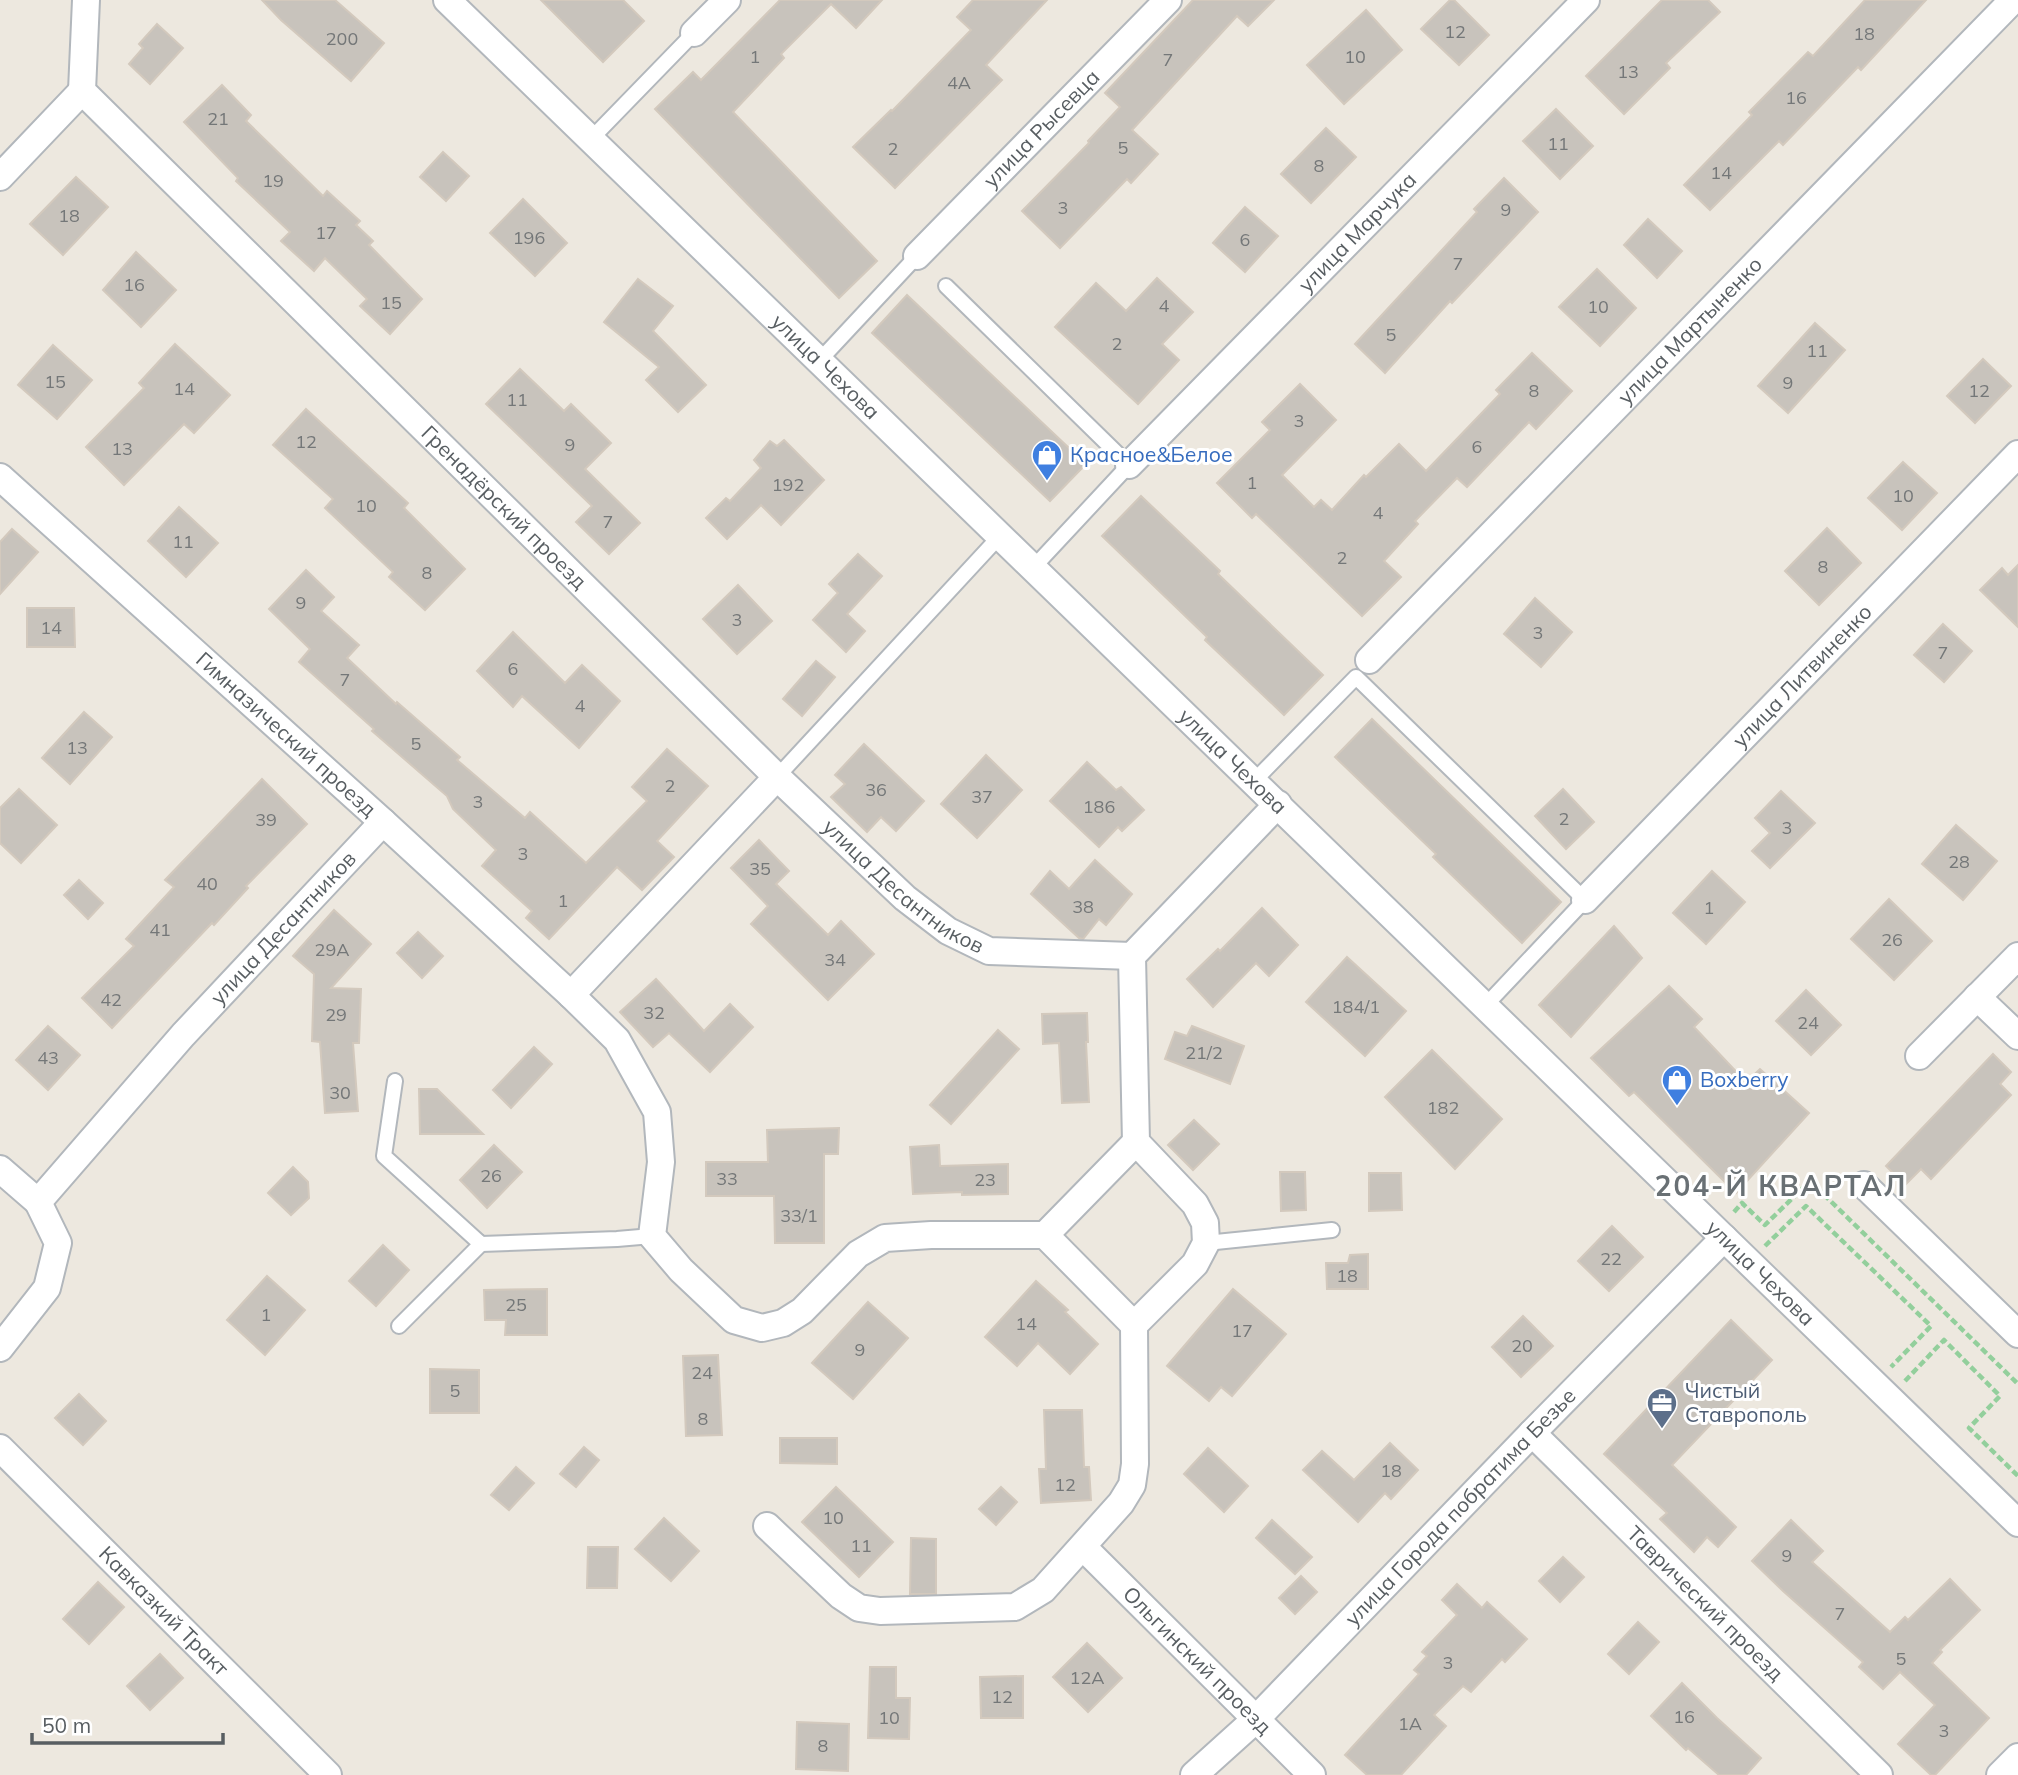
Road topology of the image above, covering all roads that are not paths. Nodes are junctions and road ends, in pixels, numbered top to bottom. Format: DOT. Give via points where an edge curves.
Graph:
graph roads {
  1 [pos="86,0"];
  2 [pos="447,0"];
  3 [pos="727,0"];
  4 [pos="1168,0"];
  5 [pos="1586,0"];
  6 [pos="2012,0"];
  7 [pos="694,33"];
  8 [pos="82,90"];
  9 [pos="591,139"];
  10 [pos="0,177"];
  11 [pos="917,256"];
  12 [pos="946,286"];
  13 [pos="819,361"];
  14 [pos="2018,454"];
  15 [pos="1129,465"];
  16 [pos="0,477"];
  17 [pos="999,537"];
  18 [pos="1032,569"];
  19 [pos="1369,660"];
  20 [pos="777,777"];
  21 [pos="1254,781"];
  22 [pos="1278,804"];
  23 [pos="383,822"];
  24 [pos="1585,900"];
  25 [pos="1132,956"];
  26 [pos="2018,956"];
  27 [pos="571,995"];
  28 [pos="1977,997"];
  29 [pos="1485,1006"];
  30 [pos="2018,1036"];
  31 [pos="1919,1056"];
  32 [pos="395,1082"];
  33 [pos="1136,1142"];
  34 [pos="0,1169"];
  35 [pos="1864,1185"];
  36 [pos="38,1202"];
  37 [pos="1332,1230"];
  38 [pos="1733,1230"];
  39 [pos="1045,1235"];
  40 [pos="652,1236"];
  41 [pos="1206,1242"];
  42 [pos="481,1244"];
  43 [pos="399,1325"];
  44 [pos="1134,1325"];
  45 [pos="2018,1334"];
  46 [pos="0,1348"];
  47 [pos="1532,1433"];
  48 [pos="0,1448"];
  49 [pos="2018,1523"];
  50 [pos="767,1526"];
  51 [pos="1083,1547"];
  52 [pos="1255,1720"];
  53 [pos="2018,1757"];
  54 [pos="328,1775"];
  55 [pos="1194,1775"];
  56 [pos="1311,1775"];
  57 [pos="1880,1775"];
  58 [pos="2000,1775"];
  1 -- 8 [label="street"];
  2 -- 9 [label="street, улица Чехова"];
  3 -- 7 [label="street"];
  4 -- 11 [label="street, улица Рысевца"];
  5 -- 15 [label="street, улица Марчука"];
  6 -- 19 [label="street, улица Мартыненко"];
  7 -- 9 [label="lane"];
  8 -- 10 [label="street"];
  8 -- 20 [label="street, Гренадёрский проезд"];
  9 -- 13 [label="street, улица Чехова"];
  11 -- 13 [label="lane"];
  12 -- 15 [label="lane"];
  13 -- 17 [label="street, улица Чехова"];
  14 -- 24 [label="street, улица Литвиненко"];
  15 -- 18 [label="lane"];
  16 -- 23 [label="street, Гимназический проезд"];
  17 -- 18 [label="street, улица Чехова"];
  17 -- 20 [label="lane"];
  18 -- 21 [label="street, улица Чехова"];
  20 -- 25 [label="street, улица Десантников" via="905,898 948,931 989,951"];
  20 -- 27 [label="street"];
  21 -- 22 [label="street, улица Чехова"];
  21 -- 24 [label="lane" via="1356,677"];
  22 -- 25 [label="street"];
  22 -- 29 [label="street, улица Чехова"];
  23 -- 27 [label="street, Гимназический проезд"];
  23 -- 36 [label="street, улица Десантников" via="183,1035"];
  24 -- 29 [label="lane"];
  25 -- 33 [label="street"];
  26 -- 28 [label="street"];
  27 -- 40 [label="street" via="617,1040 657,1112 661,1162"];
  28 -- 30 [label="street"];
  28 -- 31 [label="street"];
  29 -- 38 [label="street, улица Чехова"];
  32 -- 42 [label="lane" via="384,1156"];
  33 -- 39 [label="street"];
  33 -- 41 [label="street" via="1195,1204 1205,1223"];
  34 -- 36 [label="street"];
  35 -- 45 [label="street"];
  36 -- 46 [label="street" via="58,1243 47,1288"];
  37 -- 41 [label="lane"];
  38 -- 47 [label="street, улица Города побратима Безье"];
  38 -- 49 [label="street, улица Чехова"];
  39 -- 40 [label="street" via="885,1238 858,1254 802,1311 783,1323 762,1328 734,1320"];
  39 -- 44 [label="street"];
  40 -- 42 [label="lane"];
  41 -- 44 [label="street" via="1195,1264"];
  42 -- 43 [label="lane"];
  44 -- 51 [label="street" via="1132,1485"];
  47 -- 52 [label="street, улица Города побратима Безье"];
  47 -- 57 [label="street, Таврический проезд"];
  48 -- 54 [label="street, Кавказкий Тракт"];
  50 -- 51 [label="street" via="841,1596 859,1608 880,1611 1014,1607 1043,1590"];
  51 -- 52 [label="street, Ольгинский проезд"];
  52 -- 55 [label="street, улица Города побратима Безье"];
  52 -- 56 [label="street, Ольгинский проезд"];
  53 -- 58 [label="street"];
}
